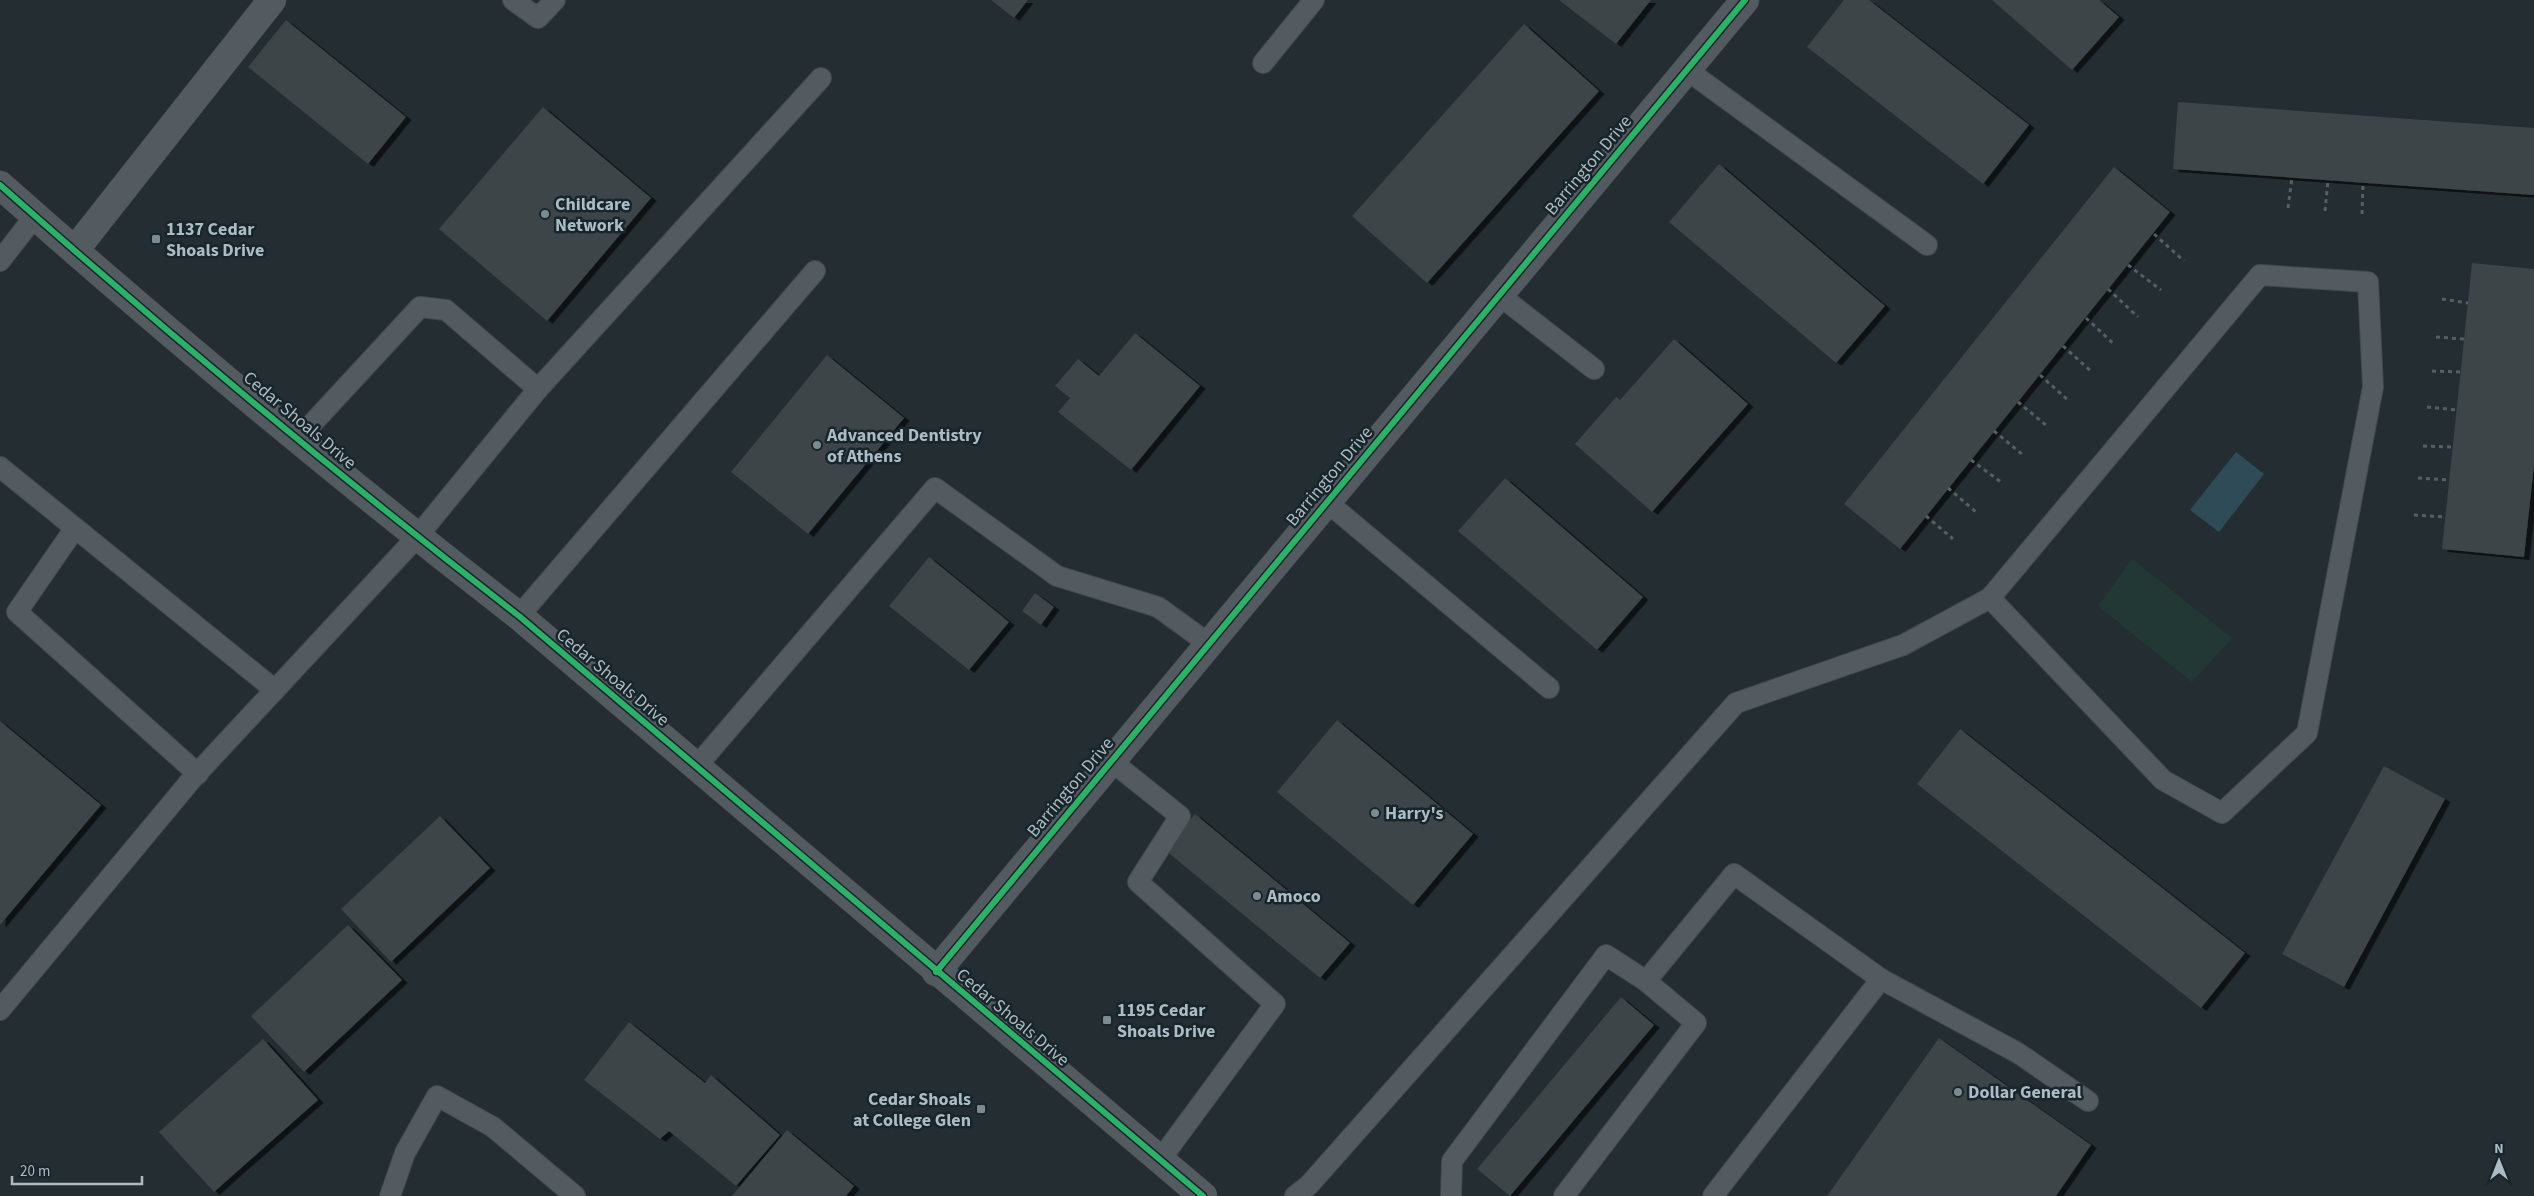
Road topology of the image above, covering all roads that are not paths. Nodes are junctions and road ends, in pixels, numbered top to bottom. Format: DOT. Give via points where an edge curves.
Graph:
graph roads {
  1 [pos="272,0"];
  2 [pos="513,0"];
  3 [pos="555,0"];
  4 [pos="1314,0"];
  5 [pos="1745,0"];
  6 [pos="1263,63"];
  7 [pos="1687,70"];
  8 [pos="821,78"];
  9 [pos="0,185"];
  10 [pos="35,216"];
  11 [pos="1927,245"];
  12 [pos="75,250"];
  13 [pos="0,261"];
  14 [pos="815,272"];
  15 [pos="1499,295"];
  16 [pos="1594,369"];
  17 [pos="538,389"];
  18 [pos="298,439"];
  19 [pos="0,467"];
  20 [pos="1327,502"];
  21 [pos="75,528"];
  22 [pos="417,537"];
  23 [pos="1990,598"];
  24 [pos="518,616"];
  25 [pos="1208,644"];
  26 [pos="1549,688"];
  27 [pos="275,690"];
  28 [pos="1111,760"];
  29 [pos="696,767"];
  30 [pos="198,774"];
  31 [pos="936,972"];
  32 [pos="1881,979"];
  33 [pos="1646,981"];
  34 [pos="0,1010"];
  35 [pos="2088,1101"];
  36 [pos="1160,1160"];
  37 [pos="390,1196"];
  38 [pos="575,1196"];
  39 [pos="1203,1196"];
  40 [pos="1295,1196"];
  41 [pos="1451,1196"];
  42 [pos="1564,1196"];
  43 [pos="1713,1196"];
  1 -- 12 [label="street"];
  2 -- 3 [label="lane" via="538,18"];
  4 -- 6 [label="lane"];
  5 -- 7 [label="street, Barrington Drive"];
  7 -- 11 [label="lane"];
  7 -- 15 [label="street, Barrington Drive"];
  8 -- 17 [label="lane"];
  9 -- 10 [label="street, Cedar Shoals Drive"];
  10 -- 12 [label="street, Cedar Shoals Drive"];
  10 -- 13 [label="lane"];
  12 -- 18 [label="street, Cedar Shoals Drive"];
  14 -- 24 [label="lane"];
  15 -- 16 [label="lane"];
  15 -- 20 [label="street, Barrington Drive"];
  17 -- 18 [label="lane" via="446,310 420,307"];
  17 -- 22 [label="lane"];
  18 -- 22 [label="street, Cedar Shoals Drive"];
  19 -- 21 [label="lane"];
  20 -- 25 [label="street, Barrington Drive"];
  20 -- 26 [label="lane"];
  21 -- 27 [label="lane"];
  21 -- 30 [label="lane" via="17,612"];
  22 -- 24 [label="street, Cedar Shoals Drive"];
  22 -- 27 [label="lane"];
  23 -- 23 [label="lane" via="2163,780 2222,813 2307,733 2372,387 2368,282 2260,275"];
  23 -- 40 [label="lane" via="1903,646 1736,703 1309,1185"];
  24 -- 29 [label="street, Cedar Shoals Drive"];
  25 -- 28 [label="street, Barrington Drive"];
  25 -- 29 [label="lane" via="1158,607 1056,576 935,488"];
  27 -- 30 [label="lane"];
  28 -- 31 [label="street, Barrington Drive"];
  28 -- 36 [label="lane" via="1180,816 1138,882 1275,1004"];
  29 -- 31 [label="street, Cedar Shoals Drive"];
  30 -- 34 [label="lane"];
  31 -- 36 [label="street, Cedar Shoals Drive"];
  32 -- 33 [label="lane" via="1734,874"];
  32 -- 35 [label="lane" via="2018,1053"];
  32 -- 43 [label="lane"];
  33 -- 41 [label="lane" via="1606,955 1452,1161"];
  33 -- 42 [label="lane" via="1696,1023"];
  36 -- 39 [label="street, Cedar Shoals Drive"];
  37 -- 38 [label="lane" via="405,1153 437,1096 493,1127"];
}
